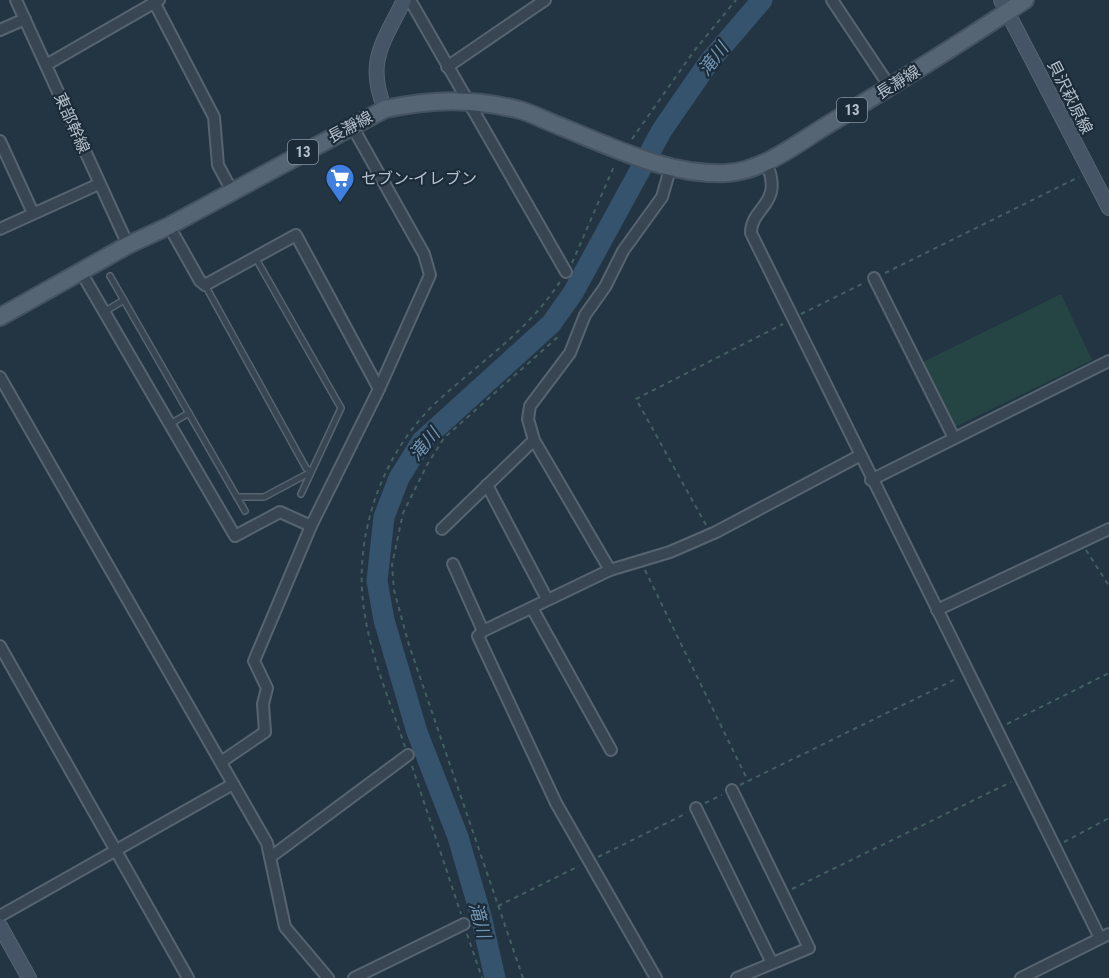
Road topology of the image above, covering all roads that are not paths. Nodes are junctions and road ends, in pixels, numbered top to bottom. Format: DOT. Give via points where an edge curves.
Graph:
graph roads {
  1 [pos="16,0"];
  2 [pos="404,0"];
  3 [pos="410,0"];
  4 [pos="545,0"];
  5 [pos="832,0"];
  6 [pos="1025,0"];
  7 [pos="156,1"];
  8 [pos="1004,6"];
  9 [pos="25,19"];
  10 [pos="0,30"];
  11 [pos="46,65"];
  12 [pos="447,67"];
  13 [pos="890,87"];
  14 [pos="466,100"];
  15 [pos="385,109"];
  16 [pos="352,126"];
  17 [pos="0,141"];
  18 [pos="766,162"];
  19 [pos="667,165"];
  20 [pos="99,184"];
  21 [pos="232,191"];
  22 [pos="1109,208"];
  23 [pos="33,213"];
  24 [pos="169,226"];
  25 [pos="0,229"];
  26 [pos="128,245"];
  27 [pos="255,257"];
  28 [pos="81,272"];
  29 [pos="566,272"];
  30 [pos="110,276"];
  31 [pos="874,278"];
  32 [pos="205,285"];
  33 [pos="124,300"];
  34 [pos="104,312"];
  35 [pos="0,317"];
  36 [pos="1109,361"];
  37 [pos="0,377"];
  38 [pos="379,389"];
  39 [pos="189,413"];
  40 [pos="170,424"];
  41 [pos="954,438"];
  42 [pos="534,440"];
  43 [pos="859,456"];
  44 [pos="311,472"];
  45 [pos="871,480"];
  46 [pos="487,485"];
  47 [pos="301,494"];
  48 [pos="237,497"];
  49 [pos="245,511"];
  50 [pos="311,526"];
  51 [pos="442,529"];
  52 [pos="1109,529"];
  53 [pos="453,564"];
  54 [pos="610,570"];
  55 [pos="547,599"];
  56 [pos="532,608"];
  57 [pos="937,610"];
  58 [pos="483,631"];
  59 [pos="0,646"];
  60 [pos="611,750"];
  61 [pos="408,755"];
  62 [pos="221,762"];
  63 [pos="233,784"];
  64 [pos="732,790"];
  65 [pos="696,808"];
  66 [pos="117,851"];
  67 [pos="272,855"];
  68 [pos="0,916"];
  69 [pos="464,924"];
  70 [pos="0,926"];
  71 [pos="1105,936"];
  72 [pos="772,963"];
  73 [pos="357,977"];
  74 [pos="29,978"];
  75 [pos="188,978"];
  76 [pos="328,978"];
  77 [pos="656,978"];
  78 [pos="737,978"];
  79 [pos="1021,978"];
  1 -- 9 [label="street, 東部幹線"];
  2 -- 15 [label="street" via="375,61 376,83"];
  3 -- 12 [label="street"];
  4 -- 12 [label="street"];
  5 -- 13 [label="street"];
  6 -- 8 [label="main road, 長瀞線 / 13"];
  7 -- 11 [label="street"];
  7 -- 21 [label="street" via="214,117 218,165"];
  8 -- 13 [label="main road, 長瀞線 / 13"];
  8 -- 22 [label="street, 貝沢萩原線"];
  9 -- 10 [label="street"];
  9 -- 11 [label="street, 東部幹線"];
  11 -- 20 [label="street, 東部幹線"];
  12 -- 14 [label="street"];
  13 -- 18 [label="main road, 長瀞線 / 13"];
  14 -- 15 [label="main road, 長瀞線 / 13"];
  14 -- 19 [label="main road, 長瀞線 / 13" via="522,111 626,153"];
  14 -- 29 [label="street"];
  15 -- 16 [label="main road, 長瀞線 / 13"];
  16 -- 21 [label="main road, 長瀞線 / 13"];
  16 -- 38 [label="street" via="429,264 428,284"];
  17 -- 23 [label="street"];
  18 -- 19 [label="main road, 長瀞線 / 13" via="730,173"];
  18 -- 43 [label="street" via="773,179 767,204 751,227 751,234"];
  19 -- 42 [label="street" via="662,197 623,251 585,315 570,353 530,406 528,419"];
  20 -- 23 [label="street"];
  20 -- 26 [label="street, 東部幹線"];
  21 -- 24 [label="main road, 長瀞線 / 13"];
  23 -- 25 [label="street"];
  24 -- 26 [label="main road, 長瀞線 / 13"];
  24 -- 32 [label="street"];
  26 -- 28 [label="main road, 長瀞線 / 13"];
  27 -- 32 [label="street"];
  27 -- 38 [label="street" via="296,235"];
  27 -- 44 [label="lane" via="342,408"];
  28 -- 34 [label="street"];
  28 -- 35 [label="main road, 長瀞線 / 13"];
  30 -- 33 [label="lane"];
  31 -- 41 [label="street"];
  32 -- 44 [label="lane"];
  33 -- 34 [label="lane"];
  33 -- 39 [label="lane"];
  34 -- 40 [label="street"];
  36 -- 41 [label="street"];
  37 -- 62 [label="street"];
  38 -- 50 [label="street"];
  39 -- 40 [label="lane"];
  39 -- 48 [label="lane"];
  40 -- 50 [label="street" via="235,537 280,512"];
  41 -- 45 [label="street"];
  42 -- 46 [label="street"];
  42 -- 54 [label="street"];
  43 -- 45 [label="street"];
  43 -- 54 [label="street" via="670,552"];
  44 -- 47 [label="lane"];
  44 -- 48 [label="lane" via="264,496"];
  45 -- 57 [label="street"];
  46 -- 51 [label="street"];
  46 -- 55 [label="street"];
  48 -- 49 [label="lane"];
  50 -- 62 [label="street" via="254,661 267,688 263,704 265,732"];
  52 -- 57 [label="street"];
  53 -- 58 [label="street"];
  54 -- 55 [label="street"];
  55 -- 56 [label="street"];
  56 -- 58 [label="street"];
  56 -- 60 [label="street"];
  57 -- 71 [label="street" via="1054,848"];
  58 -- 77 [label="street" via="478,636 556,803"];
  59 -- 66 [label="street"];
  61 -- 67 [label="street"];
  62 -- 63 [label="street"];
  63 -- 66 [label="street"];
  63 -- 67 [label="street"];
  64 -- 72 [label="street" via="809,948"];
  65 -- 72 [label="street"];
  66 -- 68 [label="street"];
  66 -- 75 [label="street"];
  67 -- 76 [label="street" via="285,927"];
  69 -- 73 [label="street"];
  70 -- 74 [label="street"];
  71 -- 79 [label="street"];
  72 -- 78 [label="street"];
}
